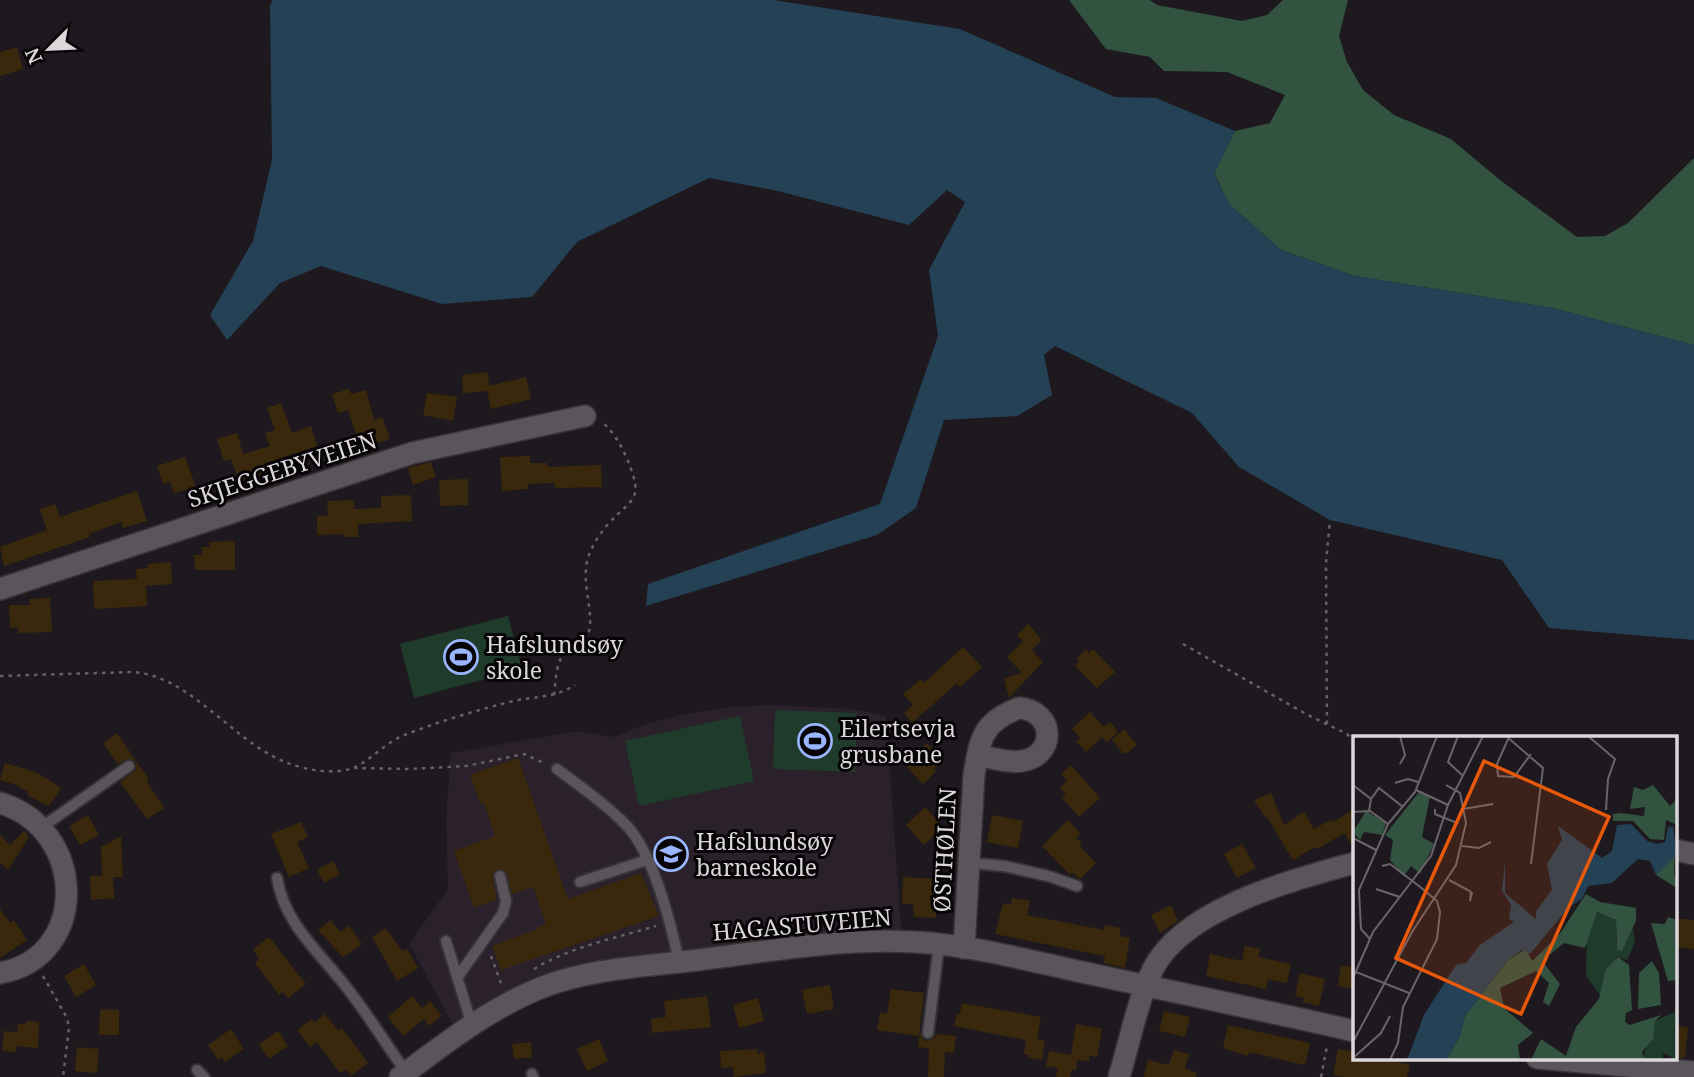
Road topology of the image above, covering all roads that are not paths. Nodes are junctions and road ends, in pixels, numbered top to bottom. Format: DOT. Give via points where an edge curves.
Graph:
graph roads {
  1 [pos="585,416"];
  2 [pos="0,589"];
  3 [pos="978,755"];
  4 [pos="129,766"];
  5 [pos="557,769"];
  6 [pos="0,803"];
  7 [pos="42,827"];
  8 [pos="1676,850"];
  9 [pos="1694,853"];
  10 [pos="647,860"];
  11 [pos="970,863"];
  12 [pos="1353,863"];
  13 [pos="500,876"];
  14 [pos="277,878"];
  15 [pos="580,882"];
  16 [pos="1077,886"];
  17 [pos="446,941"];
  18 [pos="939,945"];
  19 [pos="964,948"];
  20 [pos="679,962"];
  21 [pos="0,973"];
  22 [pos="457,978"];
  23 [pos="1146,986"];
  24 [pos="472,1025"];
  25 [pos="1353,1031"];
  26 [pos="928,1033"];
  27 [pos="1559,1060"];
  28 [pos="1694,1072"];
  29 [pos="403,1074"];
  30 [pos="1119,1077"];
  1 -- 2 [label="street, SKJEGGEBYVEIEN" via="412,453"];
  3 -- 11 [label="street, ØSTHØLEN"];
  4 -- 7 [label="lane"];
  5 -- 10 [label="lane" via="628,827"];
  6 -- 7 [label="street"];
  7 -- 21 [label="street" via="61,859 67,883 60,926 34,959"];
  8 -- 9 [label="street"];
  10 -- 15 [label="lane"];
  10 -- 20 [label="lane" via="670,921"];
  11 -- 16 [label="lane" via="1003,866"];
  11 -- 19 [label="street, ØSTHØLEN"];
  12 -- 23 [label="street" via="1223,909 1182,935 1163,954"];
  13 -- 22 [label="lane" via="506,901 503,913"];
  14 -- 29 [label="lane" via="302,936 343,982"];
  17 -- 22 [label="lane"];
  18 -- 19 [label="street, HAGASTUVEIEN"];
  18 -- 20 [label="street, HAGASTUVEIEN" via="834,944"];
  18 -- 26 [label="lane"];
  19 -- 23 [label="street, HAGASTUVEIEN"];
  20 -- 24 [label="street, HAGASTUVEIEN" via="552,984"];
  22 -- 24 [label="lane"];
  23 -- 25 [label="street, HAGASTUVEIEN"];
  23 -- 30 [label="street"];
  24 -- 29 [label="street, HAGASTUVEIEN"];
  27 -- 28 [label="street"];
}
